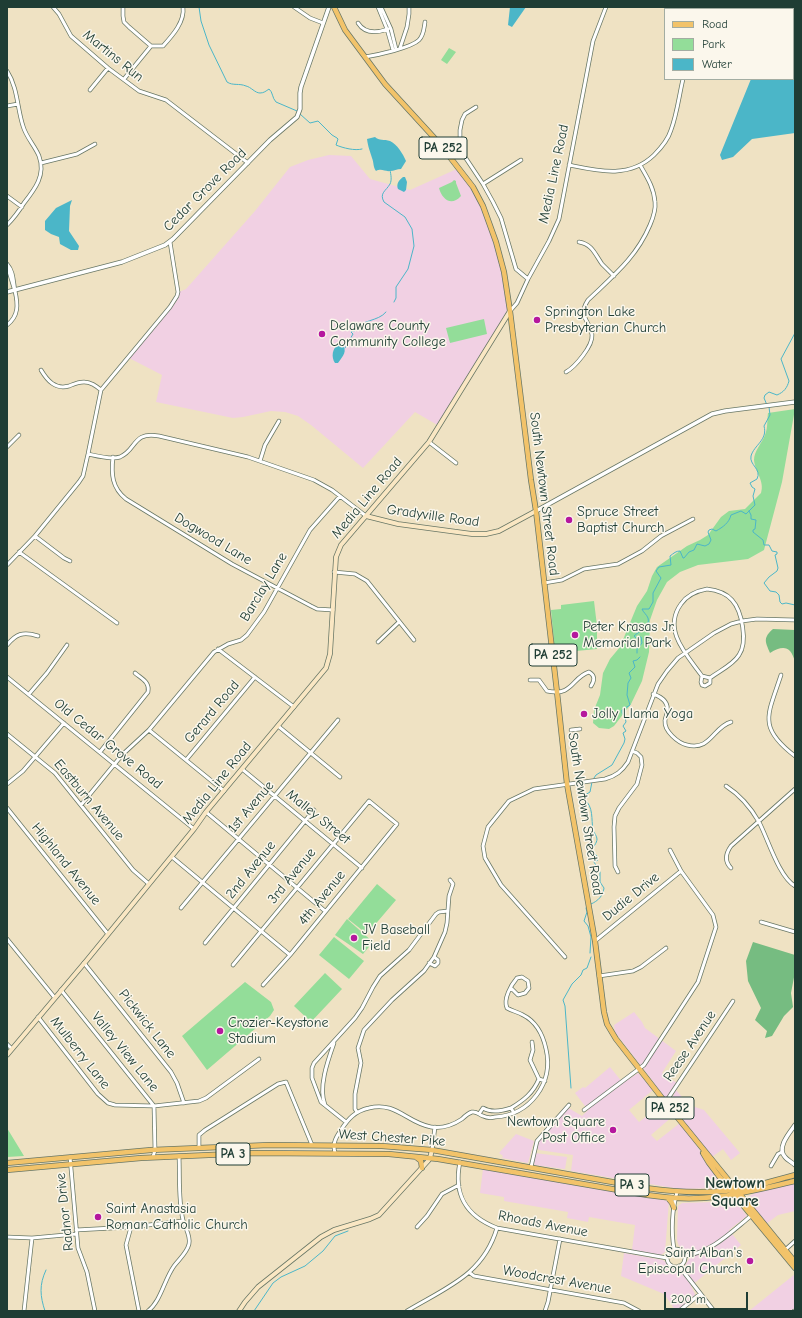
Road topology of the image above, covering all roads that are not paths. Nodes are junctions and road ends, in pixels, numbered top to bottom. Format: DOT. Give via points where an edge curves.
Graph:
graph roads {
  1 [pos="53,7"];
  2 [pos="123,7"];
  3 [pos="183,7"];
  4 [pos="294,7"];
  5 [pos="329,7"];
  6 [pos="334,7"];
  7 [pos="378,7"];
  8 [pos="381,7"];
  9 [pos="409,7"];
  10 [pos="606,7"];
  11 [pos="425,22"];
  12 [pos="323,23"];
  13 [pos="358,23"];
  14 [pos="389,29"];
  15 [pos="151,46"];
  16 [pos="396,49"];
  17 [pos="365,57"];
  18 [pos="108,68"];
  19 [pos="7,71"];
  20 [pos="124,79"];
  21 [pos="683,80"];
  22 [pos="90,90"];
  23 [pos="18,104"];
  24 [pos="7,106"];
  25 [pos="476,107"];
  26 [pos="95,144"];
  27 [pos="521,160"];
  28 [pos="41,163"];
  29 [pos="248,163"];
  30 [pos="569,165"];
  31 [pos="640,165"];
  32 [pos="483,184"];
  33 [pos="7,196"];
  34 [pos="22,207"];
  35 [pos="7,225"];
  36 [pos="170,242"];
  37 [pos="579,242"];
  38 [pos="7,264"];
  39 [pos="614,276"];
  40 [pos="528,279"];
  41 [pos="15,290"];
  42 [pos="7,292"];
  43 [pos="510,310"];
  44 [pos="7,325"];
  45 [pos="41,370"];
  46 [pos="566,372"];
  47 [pos="101,390"];
  48 [pos="795,402"];
  49 [pos="279,421"];
  50 [pos="19,435"];
  51 [pos="429,442"];
  52 [pos="7,447"];
  53 [pos="88,454"];
  54 [pos="113,458"];
  55 [pos="260,461"];
  56 [pos="456,464"];
  57 [pos="340,496"];
  58 [pos="536,511"];
  59 [pos="366,516"];
  60 [pos="693,519"];
  61 [pos="35,536"];
  62 [pos="19,552"];
  63 [pos="70,561"];
  64 [pos="7,565"];
  65 [pos="334,572"];
  66 [pos="544,583"];
  67 [pos="278,589"];
  68 [pos="333,610"];
  69 [pos="795,620"];
  70 [pos="742,621"];
  71 [pos="399,622"];
  72 [pos="117,623"];
  73 [pos="38,636"];
  74 [pos="414,640"];
  75 [pos="378,642"];
  76 [pos="7,645"];
  77 [pos="67,645"];
  78 [pos="218,649"];
  79 [pos="685,652"];
  80 [pos="135,673"];
  81 [pos="781,675"];
  82 [pos="702,676"];
  83 [pos="7,677"];
  84 [pos="255,677"];
  85 [pos="710,678"];
  86 [pos="530,680"];
  87 [pos="591,686"];
  88 [pos="557,692"];
  89 [pos="29,694"];
  90 [pos="653,694"];
  91 [pos="294,706"];
  92 [pos="338,720"];
  93 [pos="731,722"];
  94 [pos="64,723"];
  95 [pos="278,726"];
  96 [pos="580,729"];
  97 [pos="150,730"];
  98 [pos="571,730"];
  99 [pos="7,734"];
  100 [pos="632,751"];
  101 [pos="100,752"];
  102 [pos="310,752"];
  103 [pos="795,756"];
  104 [pos="36,758"];
  105 [pos="186,760"];
  106 [pos="115,764"];
  107 [pos="242,769"];
  108 [pos="340,777"];
  109 [pos="7,784"];
  110 [pos="567,784"];
  111 [pos="726,786"];
  112 [pos="795,789"];
  113 [pos="224,791"];
  114 [pos="274,796"];
  115 [pos="368,801"];
  116 [pos="81,805"];
  117 [pos="7,808"];
  118 [pos="314,810"];
  119 [pos="206,812"];
  120 [pos="306,821"];
  121 [pos="758,821"];
  122 [pos="194,829"];
  123 [pos="238,839"];
  124 [pos="333,844"];
  125 [pos="670,850"];
  126 [pos="172,857"];
  127 [pos="269,865"];
  128 [pos="362,868"];
  129 [pos="731,868"];
  130 [pos="681,871"];
  131 [pos="618,872"];
  132 [pos="450,880"];
  133 [pos="202,882"];
  134 [pos="149,884"];
  135 [pos="795,886"];
  136 [pos="297,888"];
  137 [pos="181,908"];
  138 [pos="234,909"];
  139 [pos="326,911"];
  140 [pos="448,911"];
  141 [pos="761,922"];
  142 [pos="261,932"];
  143 [pos="795,932"];
  144 [pos="108,934"];
  145 [pos="7,939"];
  146 [pos="595,941"];
  147 [pos="205,943"];
  148 [pos="666,948"];
  149 [pos="290,955"];
  150 [pos="434,957"];
  151 [pos="565,957"];
  152 [pos="84,963"];
  153 [pos="430,963"];
  154 [pos="233,965"];
  155 [pos="599,976"];
  156 [pos="263,985"];
  157 [pos="511,988"];
  158 [pos="61,990"];
  159 [pos="55,998"];
  160 [pos="733,1001"];
  161 [pos="38,1017"];
  162 [pos="335,1041"];
  163 [pos="532,1042"];
  164 [pos="7,1044"];
  165 [pos="12,1049"];
  166 [pos="7,1055"];
  167 [pos="259,1059"];
  168 [pos="639,1069"];
  169 [pos="539,1079"];
  170 [pos="545,1081"];
  171 [pos="184,1103"];
  172 [pos="666,1103"];
  173 [pos="569,1105"];
  174 [pos="154,1106"];
  175 [pos="326,1108"];
  176 [pos="511,1108"];
  177 [pos="584,1110"];
  178 [pos="357,1112"];
  179 [pos="514,1113"];
  180 [pos="479,1114"];
  181 [pos="346,1122"];
  182 [pos="795,1124"];
  183 [pos="435,1127"];
  184 [pos="312,1145"];
  185 [pos="334,1145"];
  186 [pos="199,1148"];
  187 [pos="701,1148"];
  188 [pos="155,1150"];
  189 [pos="432,1150"];
  190 [pos="782,1152"];
  191 [pos="335,1153"];
  192 [pos="179,1156"];
  193 [pos="415,1156"];
  194 [pos="70,1157"];
  195 [pos="153,1157"];
  196 [pos="430,1158"];
  197 [pos="460,1162"];
  198 [pos="7,1163"];
  199 [pos="70,1164"];
  200 [pos="795,1165"];
  201 [pos="771,1166"];
  202 [pos="531,1167"];
  203 [pos="422,1168"];
  204 [pos="7,1170"];
  205 [pos="795,1175"];
  206 [pos="721,1179"];
  207 [pos="795,1181"];
  208 [pos="459,1185"];
  209 [pos="730,1190"];
  210 [pos="736,1190"];
  211 [pos="677,1192"];
  212 [pos="717,1192"];
  213 [pos="737,1195"];
  214 [pos="668,1198"];
  215 [pos="675,1199"];
  216 [pos="674,1208"];
  217 [pos="751,1216"];
  218 [pos="183,1221"];
  219 [pos="131,1227"];
  220 [pos="417,1227"];
  221 [pos="497,1228"];
  222 [pos="76,1230"];
  223 [pos="76,1234"];
  224 [pos="7,1237"];
  225 [pos="32,1238"];
  226 [pos="560,1239"];
  227 [pos="795,1241"];
  228 [pos="674,1249"];
  229 [pos="785,1250"];
  230 [pos="685,1256"];
  231 [pos="667,1258"];
  232 [pos="795,1262"];
  233 [pos="679,1266"];
  234 [pos="795,1268"];
  235 [pos="470,1273"];
  236 [pos="550,1290"];
  237 [pos="700,1294"];
  238 [pos="24,1311"];
  239 [pos="95,1311"];
  240 [pos="139,1311"];
  241 [pos="148,1311"];
  242 [pos="239,1311"];
  243 [pos="407,1311"];
  244 [pos="545,1311"];
  245 [pos="639,1311"];
  246 [pos="679,1311"];
  247 [pos="714,1311"];
  1 -- 18 [label="street, Martins Run" via="72,36"];
  2 -- 15 [label="street" via="124,22"];
  3 -- 15 [label="street" via="183,18 166,43 163,46"];
  4 -- 12 [label="street"];
  5 -- 12 [label="street, Cedar Grove Road"];
  6 -- 17 [label="main road, PA 252" via="345,30"];
  7 -- 14 [label="street"];
  8 -- 14 [label="street"];
  9 -- 16 [label="street" via="407,27"];
  10 -- 30 [label="street, Media Line Road" via="593,41"];
  11 -- 16 [label="street" via="421,39 414,44"];
  12 -- 29 [label="street, Cedar Grove Road" via="301,87 299,114"];
  13 -- 14 [label="street" via="369,32"];
  14 -- 16 [label="street"];
  15 -- 20 [label="street"];
  16 -- 17 [label="street"];
  17 -- 43 [label="main road, PA 252" via="473,187 496,242"];
  18 -- 20 [label="street, Martins Run"];
  18 -- 22 [label="street"];
  19 -- 23 [label="street" via="14,82"];
  20 -- 29 [label="street, Martins Run" via="139,91 166,100"];
  21 -- 31 [label="street" via="672,130 660,150"];
  23 -- 24 [label="street"];
  23 -- 28 [label="street" via="26,135 39,155"];
  25 -- 32 [label="street" via="465,114 462,120 460,145"];
  26 -- 28 [label="street" via="77,154"];
  27 -- 32 [label="street"];
  28 -- 34 [label="street" via="39,182"];
  29 -- 36 [label="street, Cedar Grove Road"];
  30 -- 31 [label="street" via="617,172"];
  30 -- 40 [label="street, Media Line Road" via="559,218"];
  31 -- 39 [label="street" via="652,187 654,212 649,228 633,256"];
  32 -- 40 [label="street" via="500,218 516,269"];
  33 -- 34 [label="street"];
  34 -- 35 [label="street"];
  36 -- 41 [label="street, Cedar Grove Road" via="122,262"];
  36 -- 47 [label="street" via="177,296"];
  37 -- 39 [label="street" via="591,247"];
  38 -- 41 [label="street" via="11,269"];
  39 -- 46 [label="street" via="585,305 584,315 592,332 592,341 583,355"];
  40 -- 43 [label="street, Media Line Road" via="517,303"];
  41 -- 42 [label="street, Cedar Grove Road"];
  41 -- 44 [label="street" via="17,310"];
  43 -- 51 [label="main road, Media Line Road"];
  43 -- 58 [label="main road, South Newtown Street Road / PA 252"];
  45 -- 47 [label="street" via="47,380 58,386 65,387 85,382"];
  47 -- 53 [label="street"];
  48 -- 58 [label="street, Gradyville Road" via="712,414"];
  49 -- 55 [label="street"];
  50 -- 52 [label="street"];
  51 -- 56 [label="street"];
  51 -- 59 [label="main road, Media Line Road"];
  53 -- 54 [label="street"];
  53 -- 61 [label="street" via="83,476"];
  54 -- 55 [label="street, Gradyville Road" via="125,454 141,437 154,435"];
  54 -- 67 [label="street, Dogwood Lane" via="113,481 123,496 232,564"];
  55 -- 57 [label="street, Gradyville Road" via="314,480"];
  57 -- 59 [label="street, Gradyville Road"];
  57 -- 67 [label="street, Barclay Lane" via="310,530"];
  58 -- 59 [label="main road, Gradyville Road" via="499,531 486,534 398,524"];
  58 -- 66 [label="main road, South Newtown Street Road / PA 252"];
  59 -- 65 [label="main road, Media Line Road" via="338,550"];
  60 -- 66 [label="street" via="618,564 587,569 562,580"];
  61 -- 62 [label="street"];
  61 -- 63 [label="street"];
  62 -- 64 [label="street"];
  62 -- 72 [label="street"];
  65 -- 68 [label="main road, Media Line Road"];
  65 -- 71 [label="street" via="355,574 367,581"];
  66 -- 88 [label="main road, South Newtown Street Road / PA 252"];
  67 -- 68 [label="street, Dogwood Lane" via="318,609"];
  67 -- 78 [label="street, Barclay Lane" via="244,638"];
  68 -- 91 [label="main road, Media Line Road" via="328,664"];
  69 -- 70 [label="street"];
  70 -- 79 [label="street" via="714,633"];
  70 -- 79 [label="street" via="733,600 726,594 717,590 698,590 683,601 677,609 675,618 676,636"];
  70 -- 85 [label="street" via="744,639 740,655"];
  71 -- 74 [label="street"];
  71 -- 75 [label="street"];
  73 -- 76 [label="street" via="20,634"];
  77 -- 89 [label="street"];
  78 -- 84 [label="street"];
  78 -- 97 [label="street, Barclay Lane"];
  79 -- 82 [label="street"];
  79 -- 90 [label="street" via="667,671"];
  80 -- 101 [label="street" via="147,682 148,692"];
  81 -- 103 [label="street" via="770,711 770,728 778,741"];
  82 -- 85 [label="street"];
  82 -- 85 [label="street" via="701,682 705,686 710,683"];
  83 -- 89 [label="street, Old Cedar Grove Road"];
  84 -- 91 [label="street"];
  84 -- 105 [label="street, Gerard Road"];
  86 -- 88 [label="street" via="539,680 547,691"];
  87 -- 88 [label="street" via="594,679 589,672 569,689"];
  88 -- 110 [label="main road, South Newtown Street Road / PA 252"];
  89 -- 94 [label="street, Old Cedar Grove Road"];
  90 -- 93 [label="street" via="666,702 668,711 665,722 668,730 678,742 685,745 693,746 707,742 725,723"];
  90 -- 100 [label="street"];
  91 -- 95 [label="main road, Media Line Road"];
  92 -- 102 [label="street, 1st Avenue"];
  94 -- 101 [label="street, Old Cedar Grove Road"];
  94 -- 104 [label="street"];
  95 -- 102 [label="street"];
  95 -- 107 [label="main road, Media Line Road"];
  96 -- 98 [label="street"];
  97 -- 105 [label="street"];
  97 -- 106 [label="street, Barclay Lane"];
  99 -- 104 [label="street, Eastburn Avenue"];
  100 -- 110 [label="street" via="623,770 614,776"];
  100 -- 131 [label="street" via="641,757 642,765 637,784 615,816 615,866"];
  101 -- 106 [label="street, Old Cedar Grove Road"];
  102 -- 108 [label="street"];
  102 -- 114 [label="street, 1st Avenue"];
  104 -- 109 [label="street"];
  104 -- 116 [label="street, Eastburn Avenue" via="55,773"];
  105 -- 113 [label="street"];
  106 -- 116 [label="street, Barclay Lane"];
  106 -- 122 [label="street, Old Cedar Grove Road"];
  107 -- 113 [label="main road, Media Line Road"];
  107 -- 114 [label="street, Malley Street"];
  110 -- 146 [label="main road, South Newtown Street Road / PA 252"];
  110 -- 151 [label="street" via="534,789 509,801 488,827 483,846 485,858 501,885"];
  111 -- 121 [label="street" via="740,795"];
  112 -- 121 [label="street"];
  113 -- 119 [label="main road, Media Line Road"];
  114 -- 120 [label="street, Malley Street"];
  114 -- 123 [label="street, 1st Avenue"];
  115 -- 124 [label="street, 3rd Avenue"];
  115 -- 128 [label="street, 4th Avenue" via="397,824"];
  116 -- 134 [label="street, Eastburn Avenue" via="132,870"];
  117 -- 144 [label="street, Highland Avenue"];
  118 -- 120 [label="street, 2nd Avenue"];
  119 -- 122 [label="main road, Media Line Road"];
  119 -- 123 [label="street"];
  120 -- 124 [label="street, Malley Street"];
  120 -- 127 [label="street, 2nd Avenue"];
  121 -- 129 [label="street" via="728,851 726,856"];
  121 -- 135 [label="street" via="784,876"];
  122 -- 126 [label="main road, Media Line Road"];
  123 -- 127 [label="street"];
  123 -- 133 [label="street, 1st Avenue"];
  124 -- 128 [label="street, Malley Street"];
  124 -- 136 [label="street, 3rd Avenue"];
  125 -- 130 [label="street"];
  126 -- 133 [label="street"];
  126 -- 134 [label="main road, Media Line Road"];
  127 -- 136 [label="street"];
  127 -- 138 [label="street, 2nd Avenue"];
  128 -- 139 [label="street, 4th Avenue"];
  130 -- 146 [label="street, Dudie Drive"];
  130 -- 168 [label="street" via="713,915 716,927 698,982"];
  132 -- 140 [label="street" via="453,884"];
  133 -- 137 [label="street, 1st Avenue"];
  133 -- 138 [label="street"];
  134 -- 144 [label="main road, Media Line Road"];
  136 -- 139 [label="street"];
  136 -- 142 [label="street, 3rd Avenue"];
  138 -- 142 [label="street"];
  138 -- 147 [label="street, 2nd Avenue"];
  139 -- 149 [label="street, 4th Avenue"];
  140 -- 150 [label="street" via="445,932"];
  140 -- 162 [label="street" via="436,914 409,950 380,976 362,1008"];
  141 -- 143 [label="street"];
  142 -- 149 [label="street"];
  142 -- 154 [label="street, 3rd Avenue"];
  144 -- 152 [label="main road, Media Line Road"];
  145 -- 159 [label="street"];
  146 -- 155 [label="main road, South Newtown Street Road / PA 252"];
  148 -- 155 [label="street" via="633,971"];
  149 -- 156 [label="street, 4th Avenue"];
  150 -- 153 [label="street"];
  150 -- 153 [label="street" via="437,958 438,964 433,966"];
  152 -- 158 [label="main road, Media Line Road"];
  152 -- 171 [label="street, Pickwick Lane" via="171,1072"];
  153 -- 178 [label="street" via="364,1030 358,1048 362,1063 355,1094"];
  155 -- 168 [label="main road, South Newtown Street Road / PA 252" via="607,1024"];
  157 -- 157 [label="street" via="521,994 528,991 529,984 526,978 520,977"];
  157 -- 170 [label="street" via="505,1000 507,1008 528,1018 542,1036 548,1059"];
  158 -- 159 [label="main road, Media Line Road"];
  158 -- 174 [label="street, Valley View Lane"];
  159 -- 161 [label="main road, Media Line Road"];
  160 -- 172 [label="street, Reese Avenue"];
  161 -- 165 [label="main road, Media Line Road"];
  161 -- 174 [label="street, Mulberry Lane" via="108,1103"];
  162 -- 175 [label="street" via="322,1090"];
  162 -- 175 [label="street" via="318,1057 312,1068 313,1083"];
  163 -- 169 [label="street" via="530,1060"];
  164 -- 165 [label="street"];
  165 -- 166 [label="main road, Media Line Road"];
  167 -- 171 [label="street, Mulberry Lane" via="206,1098"];
  168 -- 172 [label="main road, South Newtown Street Road / PA 252"];
  168 -- 177 [label="street"];
  169 -- 170 [label="street"];
  169 -- 176 [label="street" via="527,1098"];
  170 -- 179 [label="street" via="536,1097"];
  171 -- 174 [label="street, Mulberry Lane"];
  172 -- 187 [label="main road, South Newtown Street Road / PA 252"];
  173 -- 202 [label="street" via="536,1141"];
  174 -- 188 [label="street, Valley View Lane"];
  175 -- 181 [label="street"];
  176 -- 179 [label="street"];
  176 -- 180 [label="street" via="493,1111 483,1108"];
  178 -- 181 [label="street"];
  178 -- 183 [label="street" via="388,1107 424,1125"];
  179 -- 180 [label="street" via="490,1118"];
  180 -- 183 [label="street" via="472,1112 453,1124 442,1128"];
  181 -- 185 [label="street"];
  182 -- 190 [label="street" via="783,1145"];
  183 -- 189 [label="street"];
  184 -- 185 [label="main road, West Chester Pike / PA 3"];
  184 -- 186 [label="main road, West Chester Pike / PA 3"];
  184 -- 186 [label="street" via="286,1082 278,1084 205,1130 200,1135"];
  185 -- 189 [label="main road, West Chester Pike / PA 3"];
  185 -- 191 [label="street"];
  186 -- 188 [label="main road, West Chester Pike / PA 3"];
  187 -- 206 [label="main road, PA 252"];
  187 -- 210 [label="main road, PA 252"];
  188 -- 194 [label="main road, West Chester Pike / PA 3"];
  188 -- 195 [label="street, Valley View Lane"];
  189 -- 196 [label="main road"];
  189 -- 202 [label="main road, West Chester Pike / PA 3"];
  190 -- 200 [label="street"];
  190 -- 201 [label="street"];
  191 -- 192 [label="main road, West Chester Pike / PA 3" via="269,1152"];
  191 -- 193 [label="main road, West Chester Pike / PA 3"];
  192 -- 195 [label="main road, West Chester Pike / PA 3"];
  192 -- 218 [label="street"];
  193 -- 196 [label="main road, West Chester Pike / PA 3"];
  193 -- 203 [label="main road" via="421,1160"];
  194 -- 198 [label="main road, West Chester Pike / PA 3"];
  194 -- 199 [label="street, Radnor Drive"];
  195 -- 199 [label="main road, West Chester Pike / PA 3"];
  196 -- 197 [label="main road, West Chester Pike / PA 3"];
  196 -- 203 [label="main road"];
  197 -- 208 [label="street, Rhoads Avenue"];
  197 -- 214 [label="main road, West Chester Pike / PA 3"];
  199 -- 204 [label="main road, West Chester Pike / PA 3"];
  199 -- 222 [label="street, Radnor Drive"];
  202 -- 211 [label="main road, West Chester Pike / PA 3"];
  203 -- 242 [label="main road" via="379,1215 321,1237 258,1287"];
  205 -- 210 [label="main road, West Chester Pike / PA 3"];
  206 -- 209 [label="main road, PA 252"];
  206 -- 212 [label="main road" via="723,1187"];
  207 -- 213 [label="main road, West Chester Pike / PA 3"];
  208 -- 220 [label="street" via="442,1194"];
  208 -- 221 [label="street, Rhoads Avenue" via="465,1206 481,1220"];
  209 -- 210 [label="main road, West Chester Pike / PA 3"];
  209 -- 212 [label="main road, West Chester Pike / PA 3"];
  209 -- 213 [label="main road, PA 252"];
  210 -- 213 [label="main road, PA 252"];
  211 -- 212 [label="main road, West Chester Pike / PA 3"];
  211 -- 215 [label="street"];
  213 -- 215 [label="main road, West Chester Pike / PA 3"];
  213 -- 217 [label="main road, PA 252"];
  213 -- 229 [label="main road, PA 252"];
  214 -- 215 [label="main road, West Chester Pike / PA 3"];
  214 -- 216 [label="main road"];
  215 -- 216 [label="street"];
  216 -- 228 [label="street"];
  217 -- 230 [label="street" via="712,1247"];
  217 -- 234 [label="main road, PA 252"];
  218 -- 219 [label="street"];
  218 -- 241 [label="street" via="189,1237 187,1249 173,1267 155,1304"];
  219 -- 222 [label="street"];
  219 -- 240 [label="street" via="126,1245"];
  221 -- 226 [label="street, Rhoads Avenue"];
  221 -- 235 [label="street" via="486,1254"];
  222 -- 223 [label="street, Radnor Drive"];
  223 -- 225 [label="street"];
  223 -- 239 [label="street, Radnor Drive"];
  224 -- 225 [label="street"];
  225 -- 238 [label="street"];
  226 -- 231 [label="street, Rhoads Avenue"];
  226 -- 236 [label="street"];
  227 -- 229 [label="street"];
  228 -- 230 [label="street" via="681,1250"];
  228 -- 231 [label="street" via="669,1252"];
  229 -- 232 [label="main road, PA 252"];
  230 -- 233 [label="street" via="684,1262"];
  231 -- 233 [label="street" via="671,1265"];
  233 -- 237 [label="street"];
  235 -- 236 [label="street, Woodcrest Avenue" via="474,1276"];
  235 -- 243 [label="street"];
  236 -- 244 [label="street"];
  236 -- 245 [label="street, Woodcrest Avenue" via="624,1303"];
  237 -- 246 [label="street"];
  237 -- 247 [label="street"];
}
